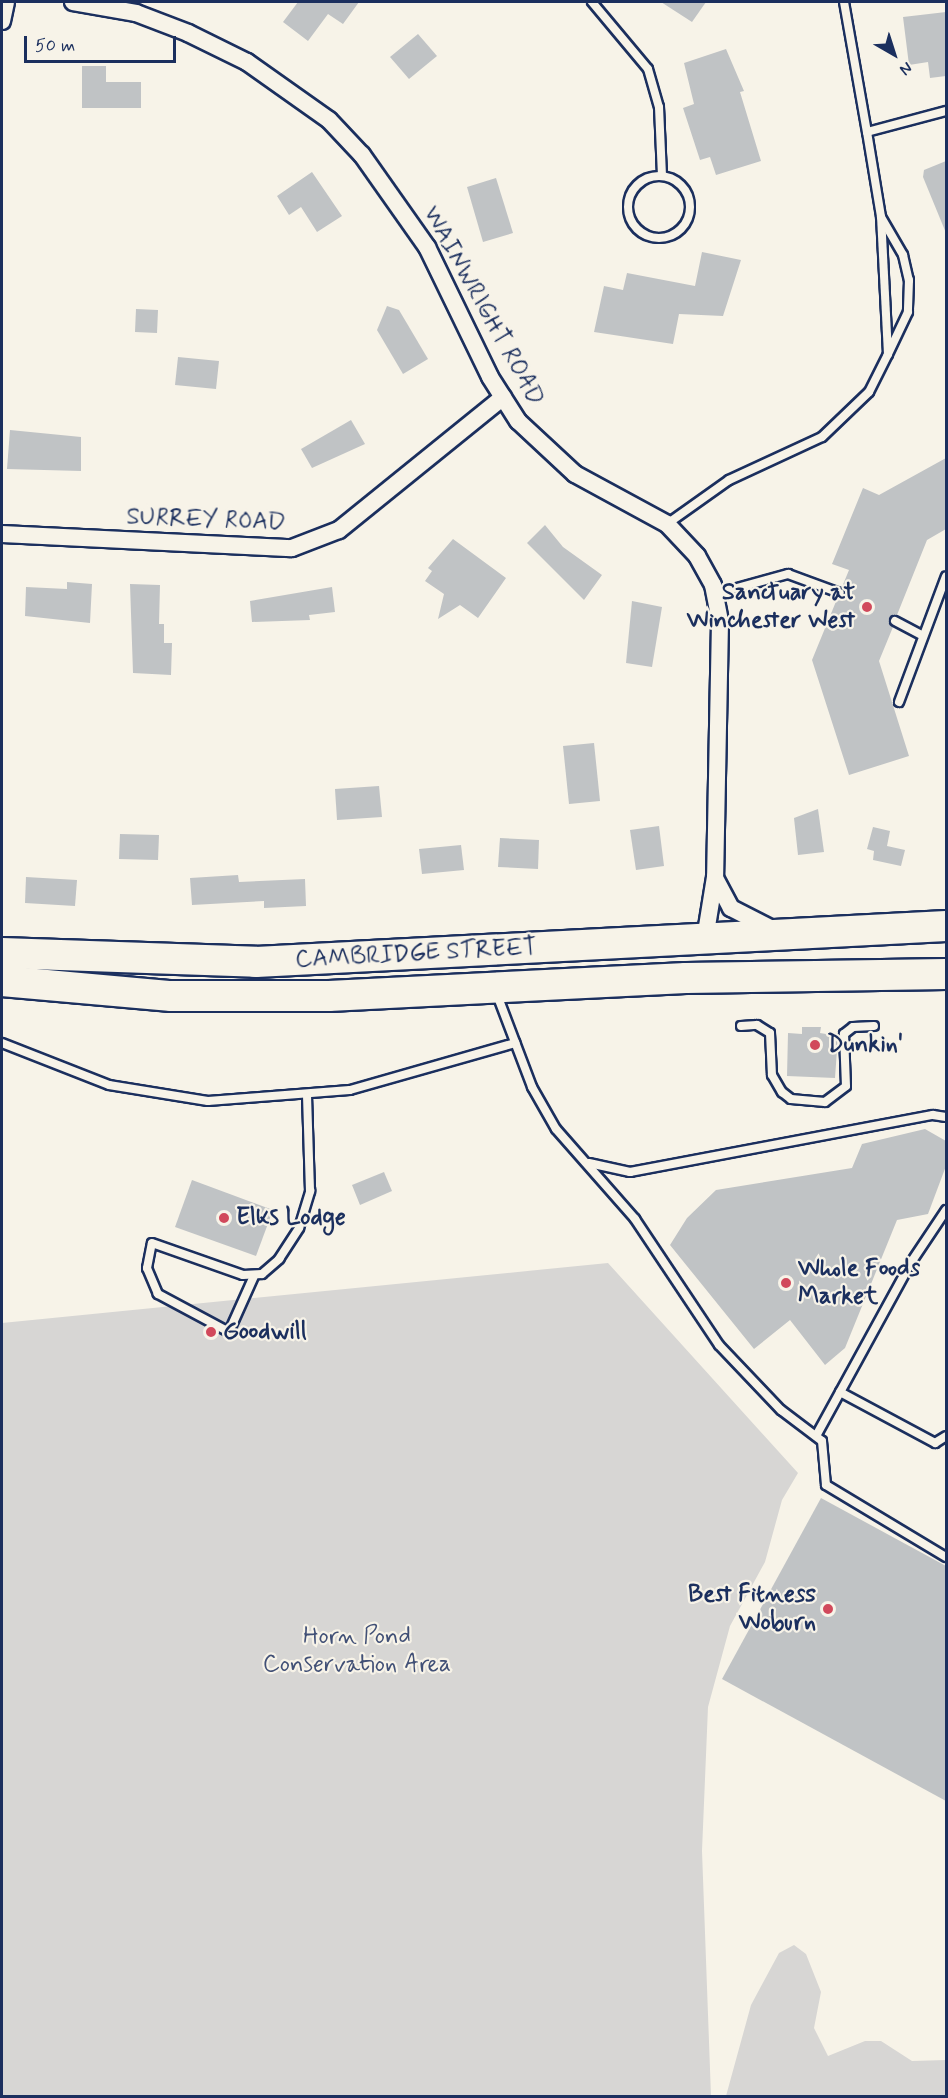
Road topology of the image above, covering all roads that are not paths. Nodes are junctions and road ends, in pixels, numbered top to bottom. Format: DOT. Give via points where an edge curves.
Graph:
graph roads {
  1 [pos="6,2"];
  2 [pos="73,2"];
  3 [pos="592,2"];
  4 [pos="844,2"];
  5 [pos="2,21"];
  6 [pos="946,111"];
  7 [pos="867,132"];
  8 [pos="662,176"];
  9 [pos="881,217"];
  10 [pos="888,354"];
  11 [pos="503,397"];
  12 [pos="667,524"];
  13 [pos="2,534"];
  14 [pos="946,576"];
  15 [pos="840,593"];
  16 [pos="715,594"];
  17 [pos="895,621"];
  18 [pos="921,635"];
  19 [pos="899,702"];
  20 [pos="715,877"];
  21 [pos="946,926"];
  22 [pos="830,929"];
  23 [pos="705,939"];
  24 [pos="491,949"];
  25 [pos="2,953"];
  26 [pos="946,974"];
  27 [pos="2,981"];
  28 [pos="495,990"];
  29 [pos="741,1026"];
  30 [pos="874,1026"];
  31 [pos="514,1042"];
  32 [pos="2,1043"];
  33 [pos="307,1097"];
  34 [pos="946,1117"];
  35 [pos="584,1160"];
  36 [pos="946,1210"];
  37 [pos="254,1276"];
  38 [pos="840,1392"];
  39 [pos="816,1436"];
  40 [pos="946,1439"];
  41 [pos="946,1557"];
  1 -- 5 [label="street"];
  2 -- 11 [label="street, WAINWRIGHT ROAD" via="136,13 188,33 247,62 329,120 362,154 427,246"];
  3 -- 8 [label="lane" via="648,69 659,107"];
  4 -- 7 [label="lane"];
  6 -- 7 [label="lane"];
  7 -- 9 [label="lane"];
  8 -- 8 [label="lane" via="636,186 627,206 634,226 660,238 679,230 690,208 684,188"];
  9 -- 10 [label="lane"];
  9 -- 10 [label="lane" via="903,255 909,280 908,312"];
  10 -- 12 [label="lane" via="869,392 822,437 729,480"];
  11 -- 12 [label="street, WAINWRIGHT ROAD" via="534,438 575,474"];
  11 -- 13 [label="street, SURREY ROAD" via="373,504 315,541 253,549"];
  12 -- 16 [label="street, WAINWRIGHT ROAD" via="697,556"];
  14 -- 18 [label="lane"];
  15 -- 16 [label="lane" via="788,574"];
  16 -- 20 [label="street, WAINWRIGHT ROAD" via="720,722"];
  17 -- 18 [label="lane"];
  18 -- 19 [label="lane"];
  20 -- 22 [label="street, WAINWRIGHT ROAD" via="731,908 750,922"];
  20 -- 23 [label="street, WAINWRIGHT ROAD"];
  21 -- 22 [label="highway, CAMBRIDGE STREET"];
  22 -- 23 [label="highway, CAMBRIDGE STREET"];
  23 -- 24 [label="highway, CAMBRIDGE STREET"];
  24 -- 25 [label="highway, CAMBRIDGE STREET" via="256,962"];
  24 -- 28 [label="highway"];
  26 -- 28 [label="highway, CAMBRIDGE STREET" via="809,973"];
  27 -- 28 [label="highway, CAMBRIDGE STREET" via="171,996"];
  28 -- 31 [label="lane"];
  29 -- 30 [label="lane" via="757,1025 770,1033 772,1075 782,1092 791,1099 825,1101 846,1086 844,1035 852,1027"];
  31 -- 33 [label="lane" via="447,1066"];
  31 -- 35 [label="lane" via="543,1110"];
  32 -- 33 [label="lane" via="61,1070 154,1094 208,1101"];
  33 -- 37 [label="lane" via="311,1164 306,1209 279,1259"];
  34 -- 35 [label="lane" via="933,1115 630,1172 604,1170"];
  35 -- 39 [label="lane" via="635,1219 719,1345 781,1410"];
  36 -- 38 [label="lane" via="910,1264"];
  37 -- 37 [label="lane" via="152,1243 147,1268 158,1294 229,1332"];
  38 -- 39 [label="lane"];
  38 -- 40 [label="lane" via="935,1443"];
  39 -- 41 [label="lane" via="827,1450 823,1475 830,1490"];
}
